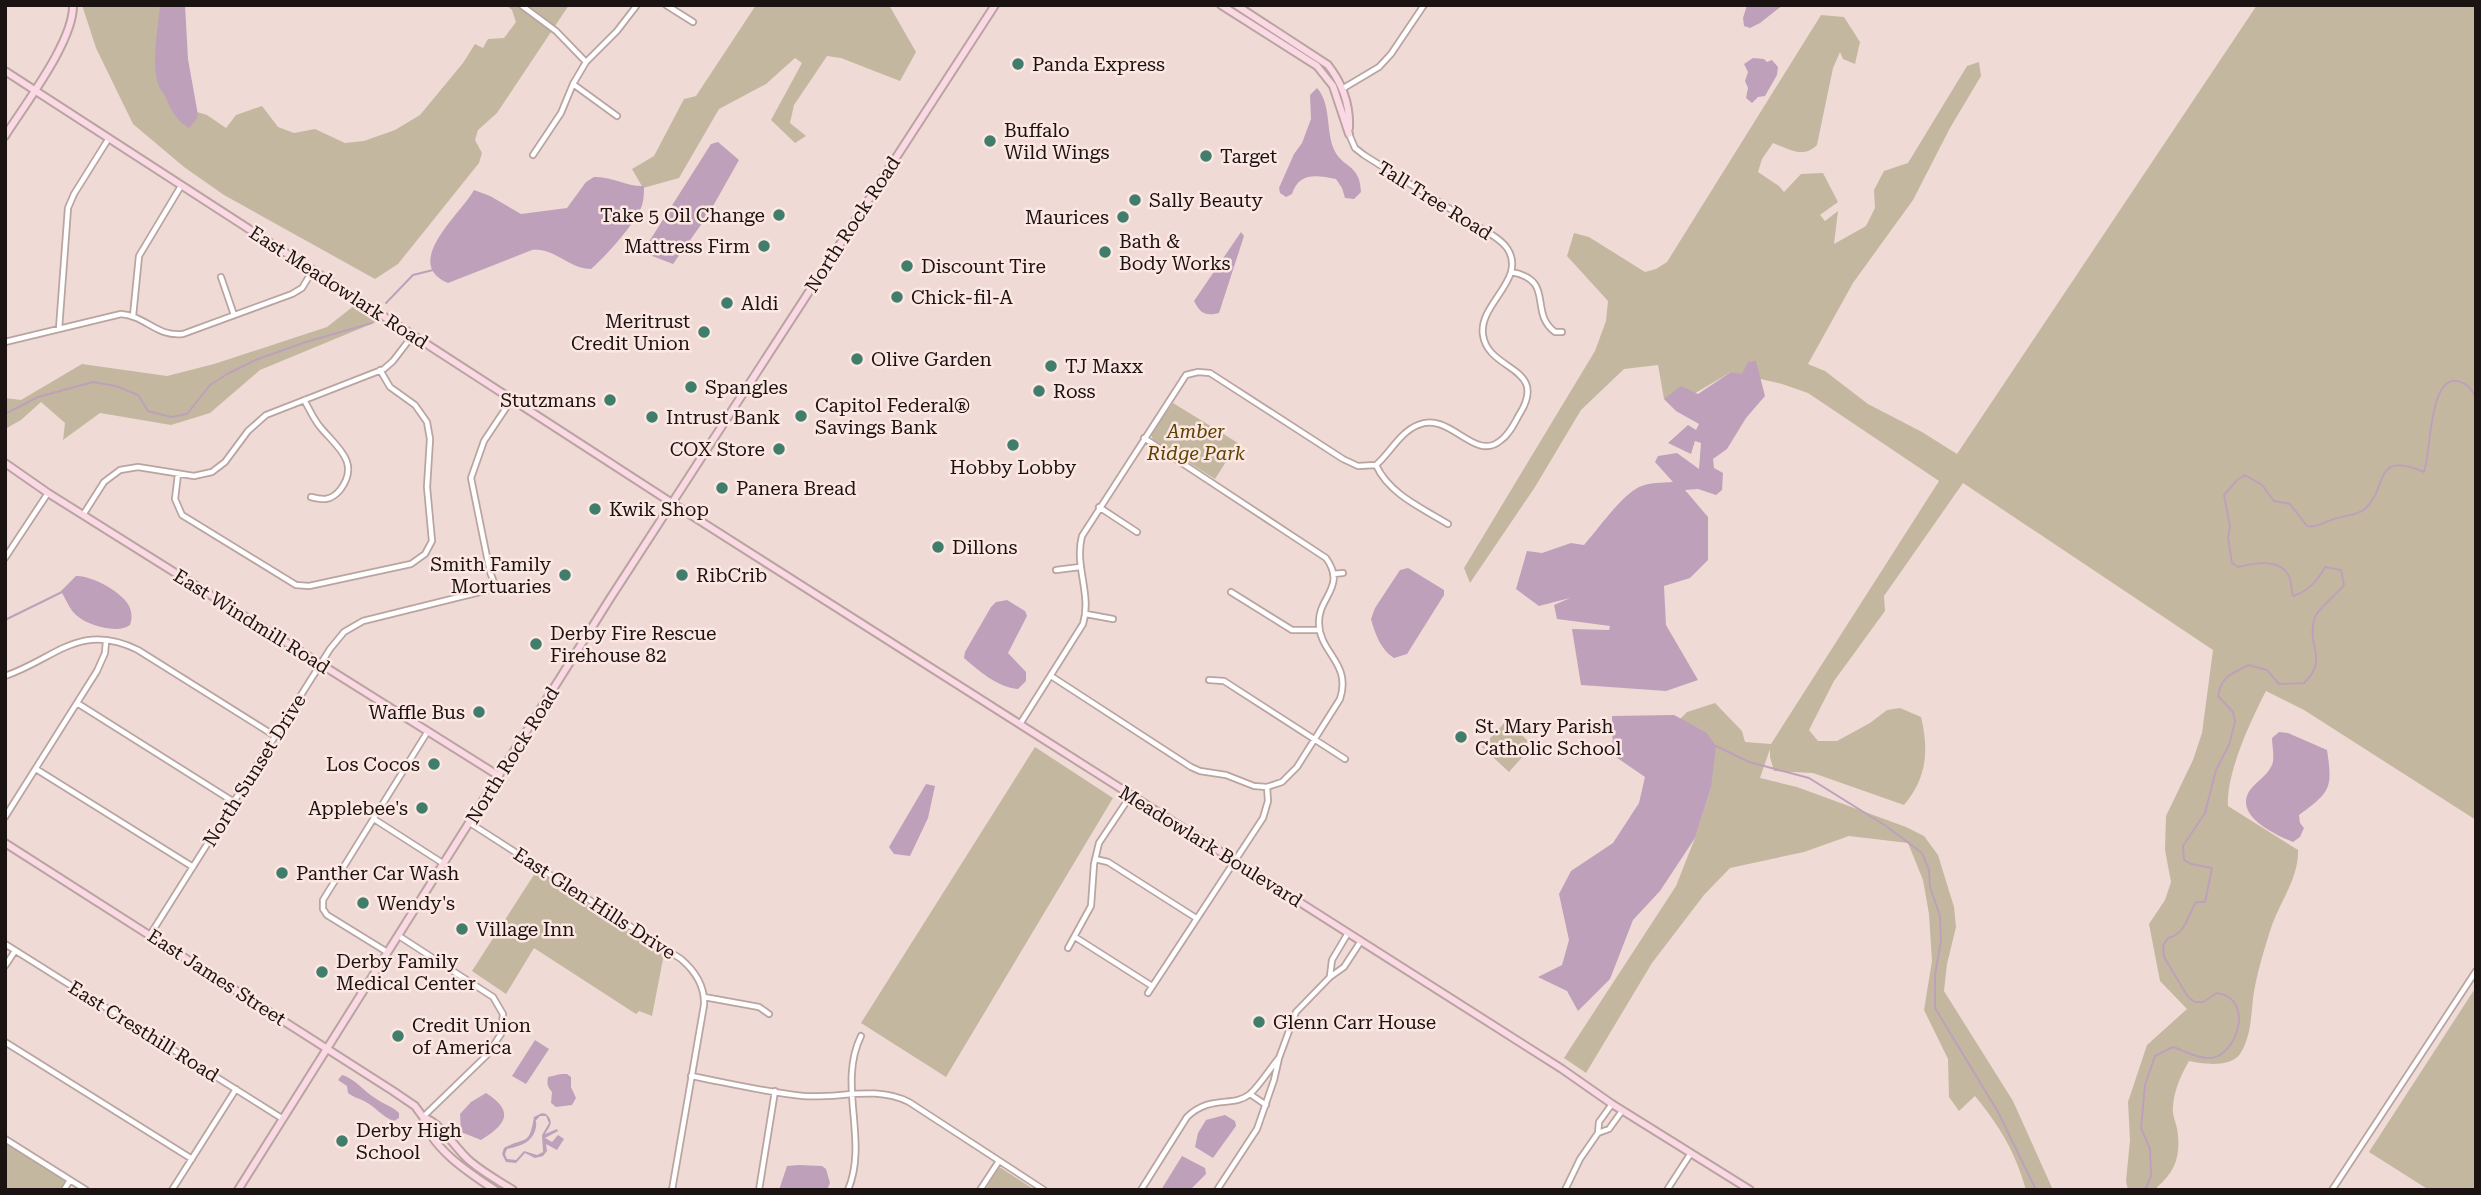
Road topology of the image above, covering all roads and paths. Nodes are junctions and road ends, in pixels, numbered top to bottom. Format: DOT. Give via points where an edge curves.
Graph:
graph roads {
  1 [pos="73,5"];
  2 [pos="521,5"];
  3 [pos="637,5"];
  4 [pos="666,5"];
  5 [pos="995,5"];
  6 [pos="1221,5"];
  7 [pos="1236,5"];
  8 [pos="1423,5"];
  9 [pos="693,22"];
  10 [pos="586,62"];
  11 [pos="5,71"];
  12 [pos="573,84"];
  13 [pos="1342,89"];
  14 [pos="34,90"];
  15 [pos="617,116"];
  16 [pos="1349,134"];
  17 [pos="5,136"];
  18 [pos="109,138"];
  19 [pos="533,155"];
  20 [pos="182,186"];
  21 [pos="313,270"];
  22 [pos="1511,272"];
  23 [pos="221,278"];
  24 [pos="234,315"];
  25 [pos="132,316"];
  26 [pos="59,329"];
  27 [pos="1562,332"];
  28 [pos="413,335"];
  29 [pos="5,342"];
  30 [pos="380,370"];
  31 [pos="512,399"];
  32 [pos="304,400"];
  33 [pos="1144,438"];
  34 [pos="5,463"];
  35 [pos="1376,465"];
  36 [pos="178,474"];
  37 [pos="48,493"];
  38 [pos="311,497"];
  39 [pos="672,503"];
  40 [pos="1099,508"];
  41 [pos="83,515"];
  42 [pos="1448,524"];
  43 [pos="1136,532"];
  44 [pos="5,558"];
  45 [pos="1080,567"];
  46 [pos="1056,570"];
  47 [pos="1343,573"];
  48 [pos="1333,574"];
  49 [pos="1231,592"];
  50 [pos="1086,614"];
  51 [pos="1113,619"];
  52 [pos="1319,629"];
  53 [pos="106,641"];
  54 [pos="321,665"];
  55 [pos="5,676"];
  56 [pos="1051,676"];
  57 [pos="1209,680"];
  58 [pos="77,703"];
  59 [pos="1020,724"];
  60 [pos="428,732"];
  61 [pos="275,736"];
  62 [pos="1315,740"];
  63 [pos="1345,759"];
  64 [pos="36,769"];
  65 [pos="499,776"];
  66 [pos="1267,787"];
  67 [pos="1131,795"];
  68 [pos="234,802"];
  69 [pos="5,817"];
  70 [pos="374,819"];
  71 [pos="470,823"];
  72 [pos="5,844"];
  73 [pos="1095,859"];
  74 [pos="1236,862"];
  75 [pos="444,864"];
  76 [pos="194,867"];
  77 [pos="1196,918"];
  78 [pos="1348,933"];
  79 [pos="150,935"];
  80 [pos="399,936"];
  81 [pos="1075,937"];
  82 [pos="1361,942"];
  83 [pos="5,944"];
  84 [pos="1068,948"];
  85 [pos="15,951"];
  86 [pos="388,953"];
  87 [pos="5,966"];
  88 [pos="2476,971"];
  89 [pos="1330,977"];
  90 [pos="1152,986"];
  91 [pos="1147,993"];
  92 [pos="704,997"];
  93 [pos="769,1014"];
  94 [pos="861,1036"];
  95 [pos="5,1042"];
  96 [pos="329,1049"];
  97 [pos="1279,1058"];
  98 [pos="691,1076"];
  99 [pos="236,1089"];
  100 [pos="775,1091"];
  101 [pos="852,1094"];
  102 [pos="1250,1094"];
  103 [pos="1612,1104"];
  104 [pos="1266,1105"];
  105 [pos="1622,1111"];
  106 [pos="423,1117"];
  107 [pos="283,1119"];
  108 [pos="1598,1133"];
  109 [pos="5,1139"];
  110 [pos="1691,1153"];
  111 [pos="192,1159"];
  112 [pos="999,1161"];
  113 [pos="70,1180"];
  114 [pos="64,1190"];
  115 [pos="86,1190"];
  116 [pos="172,1190"];
  117 [pos="238,1190"];
  118 [pos="495,1190"];
  119 [pos="513,1190"];
  120 [pos="671,1190"];
  121 [pos="759,1190"];
  122 [pos="848,1190"];
  123 [pos="980,1190"];
  124 [pos="1044,1190"];
  125 [pos="1141,1190"];
  126 [pos="1217,1190"];
  127 [pos="1565,1190"];
  128 [pos="1667,1190"];
  129 [pos="1750,1190"];
  130 [pos="2332,1190"];
  1 -- 14 [label="street" via="71,27"];
  2 -- 10 [label="street" via="556,31"];
  3 -- 10 [label="street"];
  4 -- 9 [label="street"];
  5 -- 39 [label="street, North Rock Road"];
  6 -- 16 [label="street, Tall Tree Road" via="1317,66 1333,86"];
  7 -- 13 [label="street" via="1318,57 1338,77"];
  8 -- 13 [label="street" via="1379,67"];
  10 -- 12 [label="street"];
  11 -- 14 [label="street, East Meadowlark Road"];
  12 -- 15 [label="street"];
  12 -- 19 [label="street" via="561,113"];
  13 -- 16 [label="street"];
  14 -- 17 [label="street"];
  14 -- 18 [label="street, East Meadowlark Road"];
  16 -- 22 [label="street, Tall Tree Road" via="1362,154 1501,242 1511,256"];
  18 -- 20 [label="street, East Meadowlark Road"];
  18 -- 26 [label="street" via="68,208"];
  20 -- 21 [label="street, East Meadowlark Road"];
  20 -- 25 [label="street" via="139,256"];
  21 -- 24 [label="street" via="299,290"];
  21 -- 28 [label="street, East Meadowlark Road"];
  22 -- 27 [label="street" via="1525,275 1537,285 1542,318 1555,332"];
  22 -- 35 [label="street" via="1485,316 1482,330 1488,348 1520,374 1528,389 1526,403 1510,430 1498,443 1484,446 1446,426 1422,423 1407,431"];
  23 -- 24 [label="street"];
  24 -- 25 [label="street" via="173,335"];
  25 -- 26 [label="street" via="117,315"];
  26 -- 29 [label="street"];
  28 -- 30 [label="street"];
  28 -- 31 [label="street, East Meadowlark Road"];
  30 -- 32 [label="street"];
  30 -- 36 [label="street" via="390,387 421,410 429,430 427,474 433,534 429,548 416,562 296,585 182,515 175,499"];
  31 -- 39 [label="street, East Meadowlark Road"];
  31 -- 54 [label="street, North Sunset Drive" via="484,441 471,478 490,572 498,590 363,621 344,632"];
  32 -- 36 [label="street" via="259,420 219,467 198,475"];
  32 -- 38 [label="street" via="348,463 344,484 334,496"];
  33 -- 35 [label="street" via="1184,378 1198,368 1343,459 1358,466"];
  33 -- 40 [label="street"];
  33 -- 48 [label="street" via="1321,553"];
  34 -- 37 [label="street, East Windmill Road"];
  35 -- 42 [label="street" via="1388,485"];
  36 -- 41 [label="street" via="138,467 120,470 104,482"];
  37 -- 41 [label="street, East Windmill Road"];
  37 -- 44 [label="street"];
  39 -- 59 [label="street, Meadowlark Boulevard"];
  39 -- 65 [label="street, North Rock Road"];
  40 -- 43 [label="street"];
  40 -- 45 [label="street" via="1082,536"];
  41 -- 54 [label="street, East Windmill Road"];
  45 -- 46 [label="street"];
  45 -- 50 [label="street"];
  47 -- 48 [label="street"];
  48 -- 52 [label="street"];
  49 -- 52 [label="street" via="1292,631"];
  50 -- 51 [label="street"];
  50 -- 56 [label="street"];
  52 -- 62 [label="street" via="1341,671 1343,686"];
  53 -- 55 [label="street" via="67,644"];
  53 -- 58 [label="street" via="97,671"];
  53 -- 61 [label="street" via="138,650"];
  54 -- 60 [label="street, East Windmill Road"];
  54 -- 61 [label="street, North Sunset Drive"];
  56 -- 59 [label="street"];
  56 -- 66 [label="street" via="1191,767"];
  57 -- 62 [label="street" via="1224,681"];
  58 -- 64 [label="street"];
  58 -- 68 [label="street"];
  59 -- 67 [label="street, Meadowlark Boulevard"];
  60 -- 65 [label="street, East Windmill Road"];
  60 -- 70 [label="street"];
  61 -- 68 [label="street, North Sunset Drive"];
  62 -- 63 [label="street"];
  62 -- 66 [label="street" via="1289,777"];
  64 -- 69 [label="street"];
  64 -- 76 [label="street"];
  65 -- 71 [label="street, North Rock Road"];
  66 -- 74 [label="street" via="1263,818"];
  67 -- 73 [label="street" via="1099,844"];
  67 -- 74 [label="street, Meadowlark Boulevard"];
  68 -- 76 [label="street, North Sunset Drive"];
  70 -- 75 [label="street"];
  70 -- 86 [label="street" via="323,900 323,909"];
  71 -- 75 [label="street, North Rock Road"];
  71 -- 92 [label="street, East Glen Hills Drive" via="681,959 698,978"];
  72 -- 79 [label="street, East James Street"];
  73 -- 77 [label="street" via="1108,862"];
  73 -- 81 [label="street" via="1091,906"];
  74 -- 77 [label="street"];
  74 -- 78 [label="street, Meadowlark Boulevard"];
  75 -- 80 [label="street, North Rock Road"];
  76 -- 79 [label="street, North Sunset Drive"];
  77 -- 90 [label="street"];
  78 -- 82 [label="street, Meadowlark Boulevard"];
  78 -- 89 [label="street" via="1332,960"];
  79 -- 96 [label="street, East James Street"];
  80 -- 86 [label="street, North Rock Road"];
  80 -- 106 [label="street" via="493,997 503,1014 501,1034 487,1055"];
  81 -- 84 [label="street"];
  81 -- 90 [label="street"];
  82 -- 89 [label="street" via="1344,967"];
  82 -- 103 [label="street, Meadowlark Boulevard"];
  83 -- 85 [label="street, East Cresthill Road"];
  85 -- 87 [label="street"];
  85 -- 99 [label="street, East Cresthill Road"];
  86 -- 96 [label="street, North Rock Road"];
  88 -- 130 [label="street"];
  89 -- 97 [label="street" via="1296,1012"];
  90 -- 91 [label="street"];
  92 -- 93 [label="street" via="759,1007"];
  92 -- 98 [label="street"];
  94 -- 101 [label="street" via="853,1062"];
  95 -- 111 [label="street"];
  96 -- 106 [label="street, East James Street" via="408,1101"];
  96 -- 107 [label="street, North Rock Road"];
  97 -- 102 [label="street"];
  97 -- 104 [label="street"];
  98 -- 100 [label="street"];
  98 -- 120 [label="street"];
  99 -- 107 [label="street, East Cresthill Road"];
  99 -- 111 [label="street"];
  100 -- 101 [label="street" via="815,1097"];
  100 -- 121 [label="street"];
  101 -- 112 [label="street" via="873,1092 903,1099"];
  101 -- 122 [label="street" via="856,1152"];
  102 -- 104 [label="street"];
  102 -- 125 [label="street" via="1209,1103 1187,1117"];
  103 -- 105 [label="street, Meadowlark Boulevard"];
  103 -- 108 [label="street"];
  104 -- 126 [label="street" via="1257,1129"];
  105 -- 108 [label="street" via="1609,1129"];
  105 -- 110 [label="street, Meadowlark Boulevard"];
  106 -- 118 [label="street, East James Street" via="451,1157"];
  106 -- 119 [label="street, East James Street" via="471,1163"];
  107 -- 117 [label="street, North Rock Road"];
  108 -- 127 [label="street"];
  109 -- 113 [label="street"];
  110 -- 128 [label="street"];
  110 -- 129 [label="street, Meadowlark Boulevard"];
  111 -- 116 [label="street"];
  112 -- 123 [label="street"];
  112 -- 124 [label="street"];
  113 -- 114 [label="street"];
  113 -- 115 [label="street"];
}
